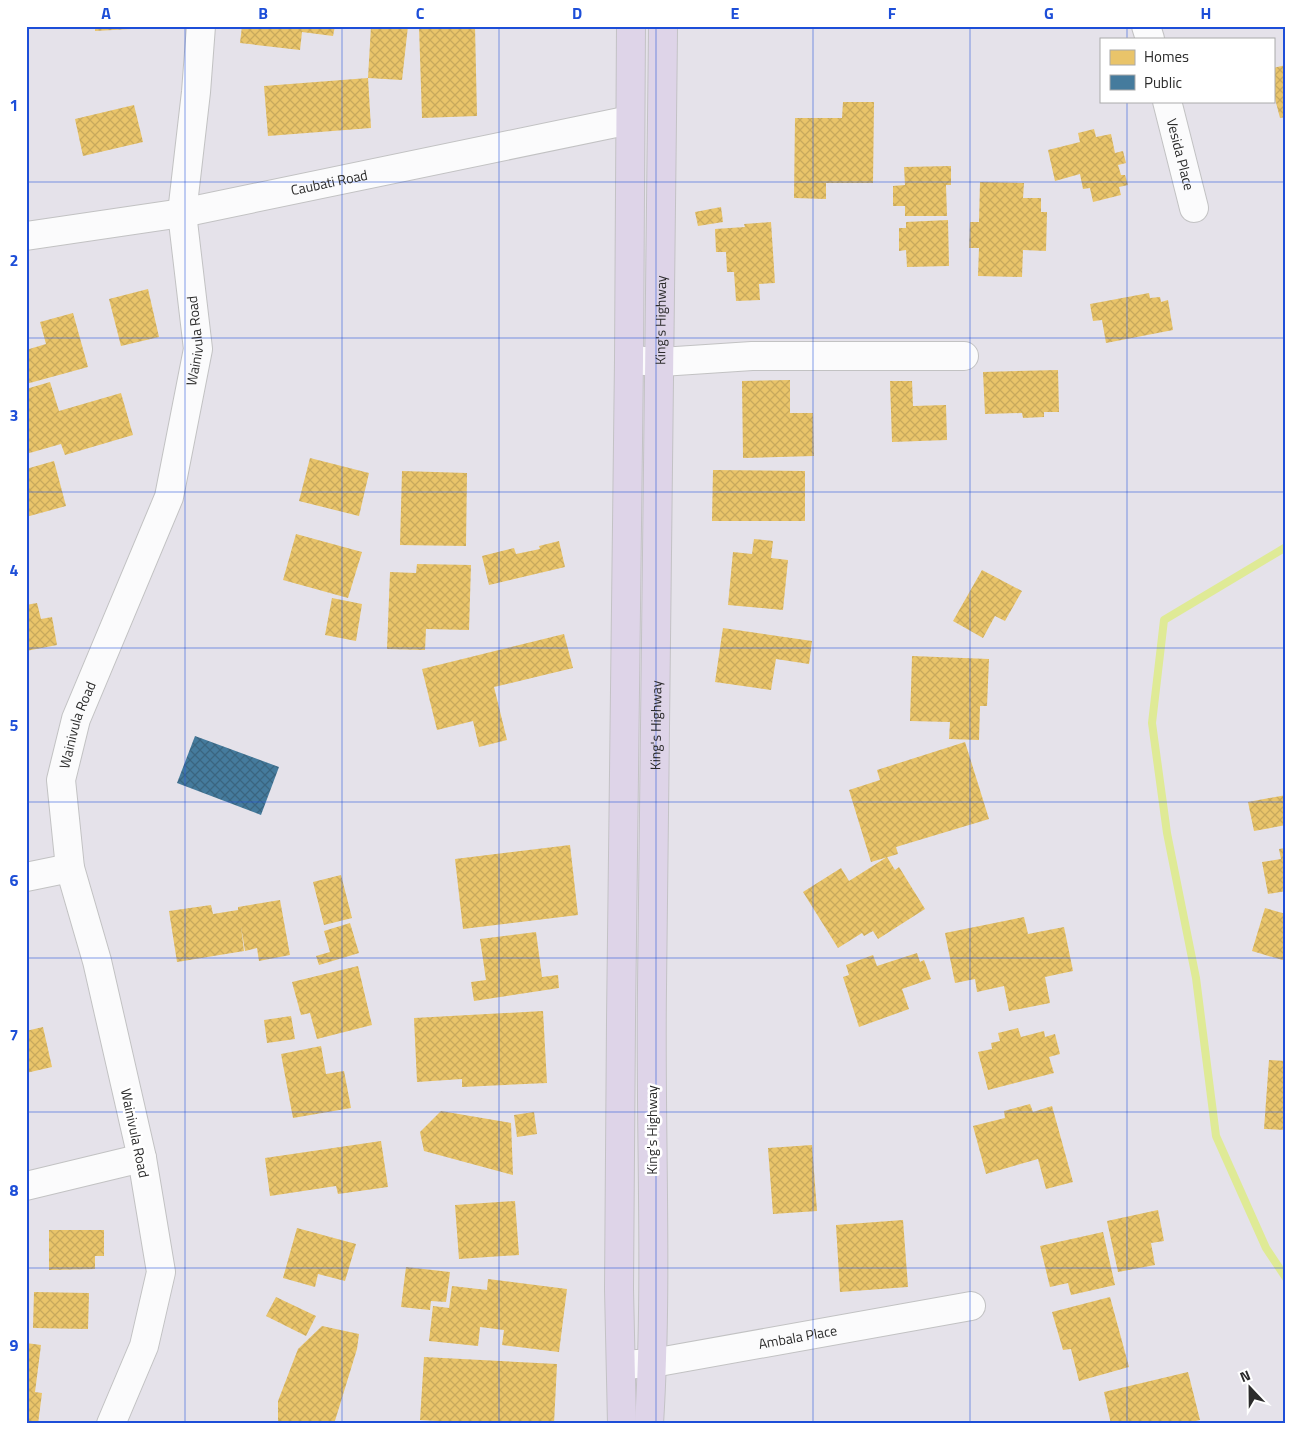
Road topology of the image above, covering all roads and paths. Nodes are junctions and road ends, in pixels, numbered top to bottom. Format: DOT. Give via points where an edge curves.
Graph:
graph roads {
  1 [pos="201,26"];
  2 [pos="631,26"];
  3 [pos="663,26"];
  4 [pos="1146,26"];
  5 [pos="1150,38"];
  6 [pos="1167,102"];
  7 [pos="630,120"];
  8 [pos="1194,208"];
  9 [pos="182,213"];
  10 [pos="26,236"];
  11 [pos="964,356"];
  12 [pos="629,360"];
  13 [pos="660,362"];
  14 [pos="70,868"];
  15 [pos="26,877"];
  16 [pos="142,1158"];
  17 [pos="26,1186"];
  18 [pos="971,1306"];
  19 [pos="653,1363"];
  20 [pos="622,1365"];
  21 [pos="112,1424"];
  22 [pos="622,1424"];
  23 [pos="649,1424"];
  1 -- 9 [label="street, Wainivula Road"];
  2 -- 7 [label="highway"];
  3 -- 13 [label="highway, King's Highway"];
  4 -- 5 [label="street"];
  6 -- 8 [label="street, Vesida Place"];
  7 -- 9 [label="street, Caubati Road"];
  7 -- 12 [label="highway"];
  9 -- 10 [label="street, Caubati Road"];
  9 -- 14 [label="street, Wainivula Road" via="198,349 169,497 76,719 60,780"];
  11 -- 13 [label="street" via="752,356"];
  12 -- 13 [label="street"];
  12 -- 20 [label="highway" via="619,1289"];
  13 -- 19 [label="highway, King's Highway" via="652,1019"];
  14 -- 15 [label="street"];
  14 -- 16 [label="street, Wainivula Road" via="97,961"];
  16 -- 17 [label="street"];
  16 -- 21 [label="street, Wainivula Road" via="161,1272 144,1346"];
  18 -- 19 [label="street, Ambala Place"];
  19 -- 20 [label="street, Ambala Place"];
  19 -- 23 [label="highway, King's Highway"];
  20 -- 22 [label="highway"];
}
